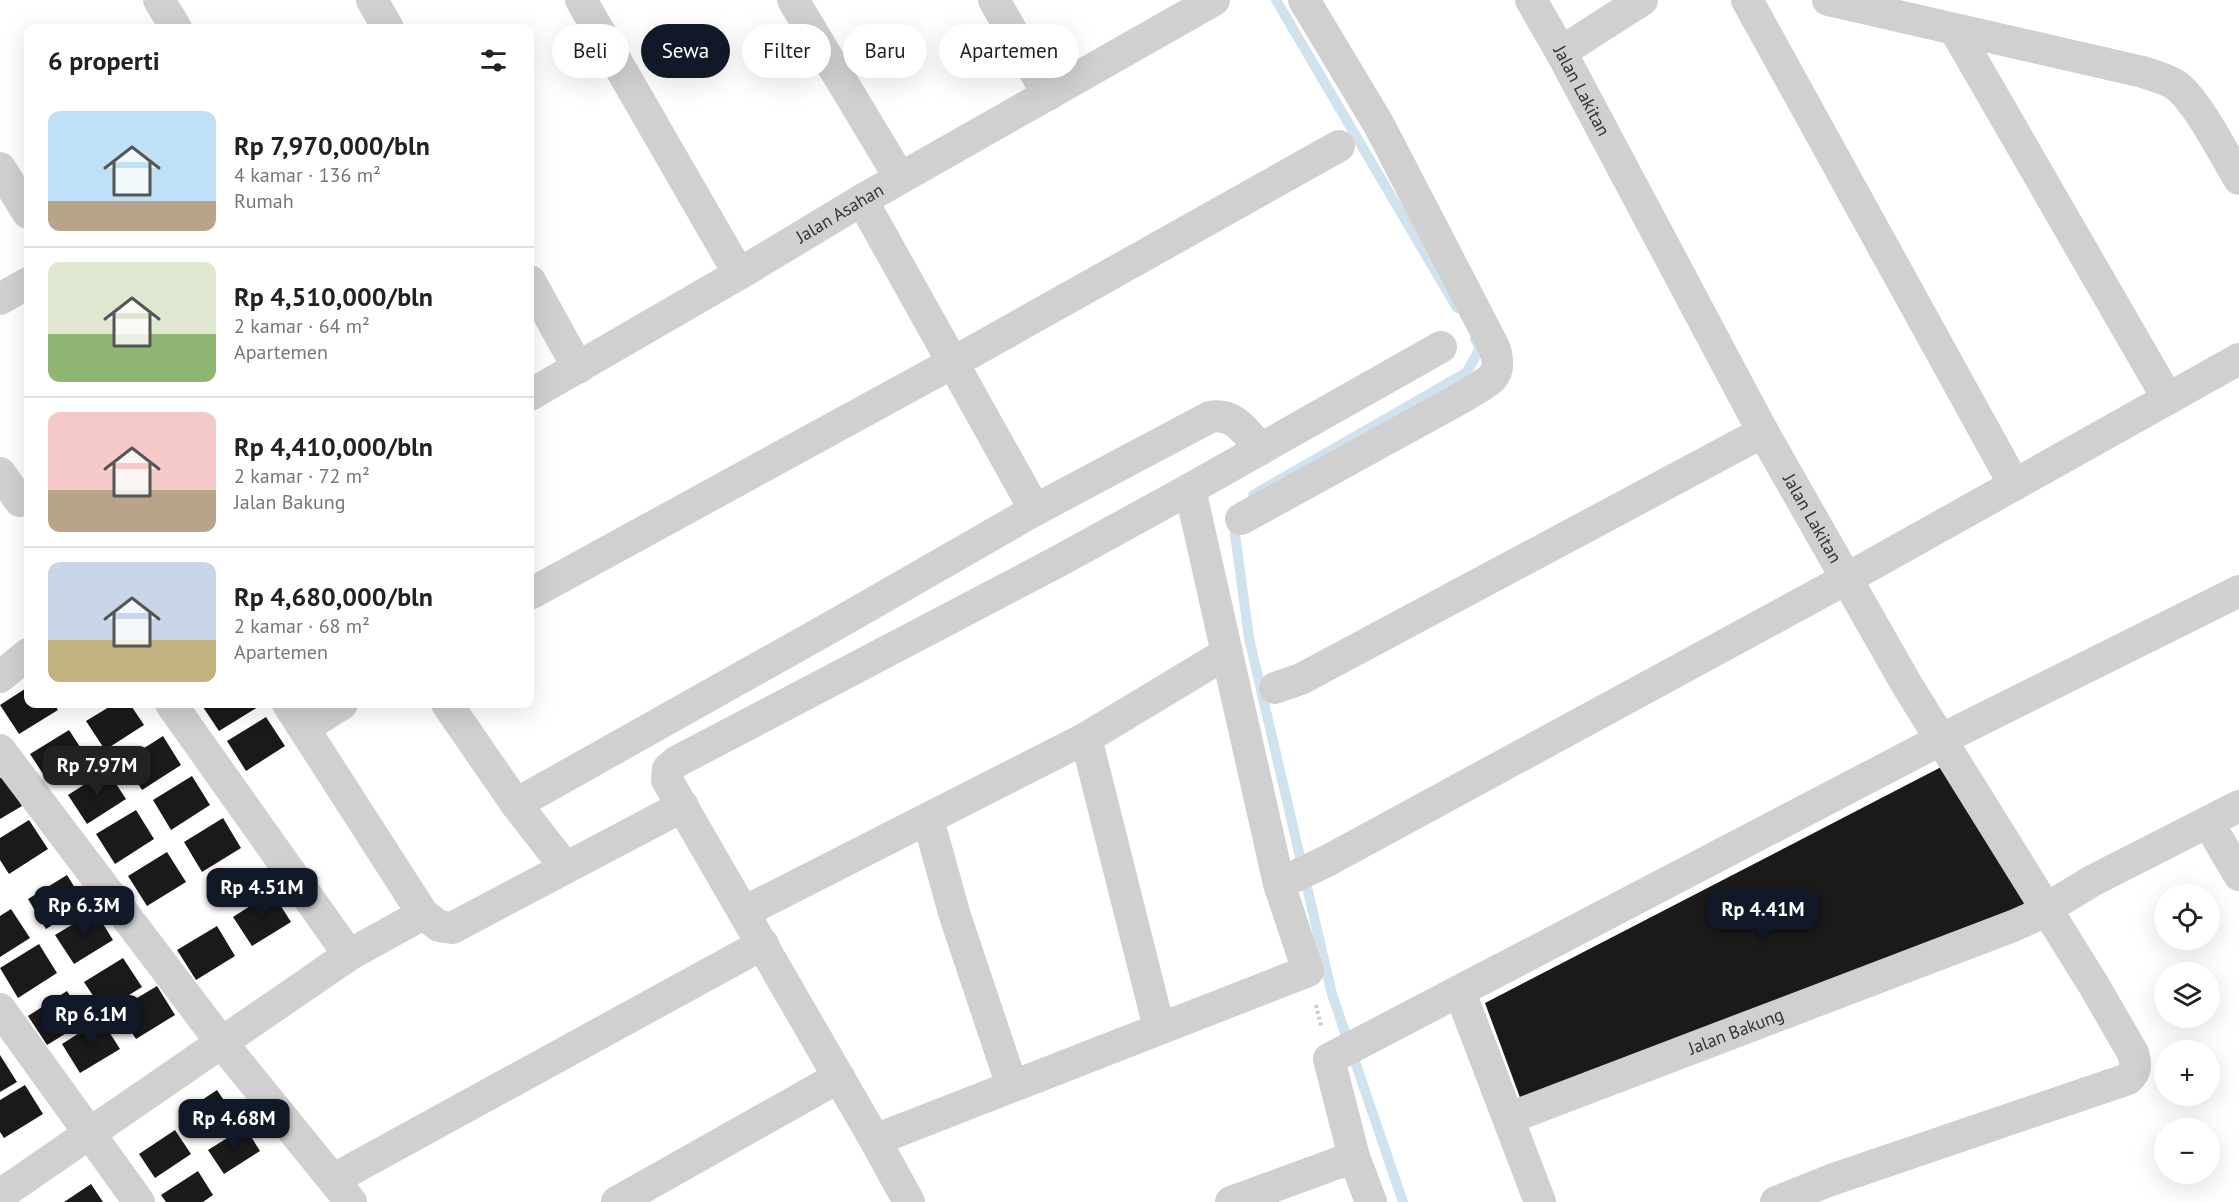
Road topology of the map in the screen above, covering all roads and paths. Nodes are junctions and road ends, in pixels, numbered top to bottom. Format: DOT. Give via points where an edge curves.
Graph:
graph roads {
  1 [pos="159,0"];
  2 [pos="372,0"];
  3 [pos="581,0"];
  4 [pos="793,0"];
  5 [pos="994,0"];
  6 [pos="1214,0"];
  7 [pos="1304,0"];
  8 [pos="1531,0"];
  9 [pos="1642,0"];
  10 [pos="1747,0"];
  11 [pos="1828,0"];
  12 [pos="174,24"];
  13 [pos="386,24"];
  14 [pos="1955,30"];
  15 [pos="1561,52"];
  16 [pos="1047,94"];
  17 [pos="1339,146"];
  18 [pos="0,168"];
  19 [pos="900,178"];
  20 [pos="2239,179"];
  21 [pos="862,200"];
  22 [pos="24,207"];
  23 [pos="739,273"];
  24 [pos="24,285"];
  25 [pos="534,288"];
  26 [pos="0,300"];
  27 [pos="1442,347"];
  28 [pos="2239,359"];
  29 [pos="954,362"];
  30 [pos="579,368"];
  31 [pos="534,393"];
  32 [pos="2168,399"];
  33 [pos="1763,432"];
  34 [pos="1261,449"];
  35 [pos="0,473"];
  36 [pos="2014,483"];
  37 [pos="1190,489"];
  38 [pos="20,501"];
  39 [pos="1035,510"];
  40 [pos="1241,519"];
  41 [pos="1846,579"];
  42 [pos="2239,591"];
  43 [pos="534,592"];
  44 [pos="1227,653"];
  45 [pos="24,657"];
  46 [pos="0,677"];
  47 [pos="1275,688"];
  48 [pos="174,708"];
  49 [pos="327,708"];
  50 [pos="450,708"];
  51 [pos="296,716"];
  52 [pos="1086,738"];
  53 [pos="1942,739"];
  54 [pos="0,750"];
  55 [pos="516,804"];
  56 [pos="683,806"];
  57 [pos="2239,806"];
  58 [pos="928,819"];
  59 [pos="2208,822"];
  60 [pos="565,867"];
  61 [pos="2239,875"];
  62 [pos="1283,882"];
  63 [pos="2046,909"];
  64 [pos="744,912"];
  65 [pos="423,914"];
  66 [pos="763,944"];
  67 [pos="349,955"];
  68 [pos="1308,970"];
  69 [pos="1460,992"];
  70 [pos="0,1009"];
  71 [pos="1159,1028"];
  72 [pos="220,1042"];
  73 [pos="1332,1058"];
  74 [pos="839,1077"];
  75 [pos="1012,1086"];
  76 [pos="1509,1118"];
  77 [pos="90,1133"];
  78 [pos="875,1140"];
  79 [pos="1354,1157"];
  80 [pos="343,1190"];
  81 [pos="0,1195"];
  82 [pos="139,1202"];
  83 [pos="617,1202"];
  84 [pos="909,1202"];
  85 [pos="1231,1202"];
  86 [pos="1371,1202"];
  87 [pos="1540,1202"];
  88 [pos="1776,1202"];
  1 -- 12 [label="street"];
  2 -- 13 [label="street"];
  3 -- 23 [label="street"];
  4 -- 19 [label="street"];
  5 -- 16 [label="street"];
  6 -- 16 [label="street, Jalan Asahan"];
  7 -- 40 [label="street" via="1379,125 1494,347 1499,369 1493,378 1463,397"];
  8 -- 15 [label="street, Jalan Lakitan"];
  9 -- 15 [label="street"];
  10 -- 36 [label="street"];
  11 -- 14 [label="street"];
  14 -- 20 [label="street" via="2143,72 2176,86 2194,105"];
  14 -- 32 [label="street"];
  15 -- 33 [label="street, Jalan Lakitan"];
  16 -- 19 [label="street, Jalan Asahan"];
  17 -- 29 [label="street"];
  18 -- 22 [label="street"];
  19 -- 21 [label="street, Jalan Asahan"];
  21 -- 23 [label="street, Jalan Asahan"];
  21 -- 29 [label="street"];
  23 -- 30 [label="street, Jalan Asahan"];
  24 -- 26 [label="street"];
  25 -- 30 [label="street"];
  27 -- 34 [label="street"];
  28 -- 32 [label="street"];
  29 -- 39 [label="street"];
  29 -- 43 [label="street"];
  30 -- 31 [label="street, Jalan Asahan"];
  32 -- 36 [label="street"];
  33 -- 41 [label="street, Jalan Lakitan"];
  33 -- 47 [label="street" via="1301,679"];
  34 -- 37 [label="street"];
  34 -- 39 [label="street" via="1231,418 1210,417"];
  35 -- 38 [label="street"];
  36 -- 41 [label="street"];
  37 -- 44 [label="street"];
  37 -- 56 [label="street" via="676,762 668,769 666,780"];
  39 -- 55 [label="street"];
  41 -- 53 [label="street, Jalan Lakitan"];
  41 -- 62 [label="street"];
  42 -- 53 [label="street"];
  44 -- 52 [label="street"];
  44 -- 62 [label="street"];
  45 -- 46 [label="street"];
  48 -- 67 [label="street"];
  49 -- 51 [label="street"];
  50 -- 55 [label="street"];
  51 -- 65 [label="street"];
  52 -- 58 [label="street"];
  52 -- 71 [label="street"];
  53 -- 63 [label="street, Jalan Lakitan"];
  53 -- 69 [label="street"];
  54 -- 72 [label="street"];
  55 -- 60 [label="street"];
  56 -- 60 [label="street"];
  56 -- 64 [label="street"];
  57 -- 59 [label="street, Jalan Bakung"];
  58 -- 64 [label="street"];
  58 -- 75 [label="street"];
  59 -- 61 [label="street"];
  59 -- 63 [label="street, Jalan Bakung"];
  60 -- 65 [label="street" via="452,928 439,926"];
  62 -- 68 [label="street"];
  63 -- 76 [label="street, Jalan Bakung" via="1992,935"];
  63 -- 88 [label="street" via="2133,1053 2136,1063 2132,1076"];
  64 -- 66 [label="street"];
  65 -- 67 [label="street"];
  66 -- 74 [label="street"];
  66 -- 80 [label="street"];
  67 -- 72 [label="street"];
  68 -- 71 [label="street"];
  68 -- 73 [label="path"];
  69 -- 73 [label="street"];
  69 -- 76 [label="street"];
  70 -- 77 [label="street"];
  71 -- 75 [label="street"];
  72 -- 77 [label="street"];
  72 -- 80 [label="street"];
  73 -- 79 [label="street"];
  74 -- 78 [label="street"];
  74 -- 83 [label="street"];
  75 -- 78 [label="street"];
  76 -- 87 [label="street"];
  77 -- 81 [label="street"];
  77 -- 82 [label="street"];
  78 -- 84 [label="street"];
  79 -- 85 [label="street"];
  79 -- 86 [label="street"];
}
